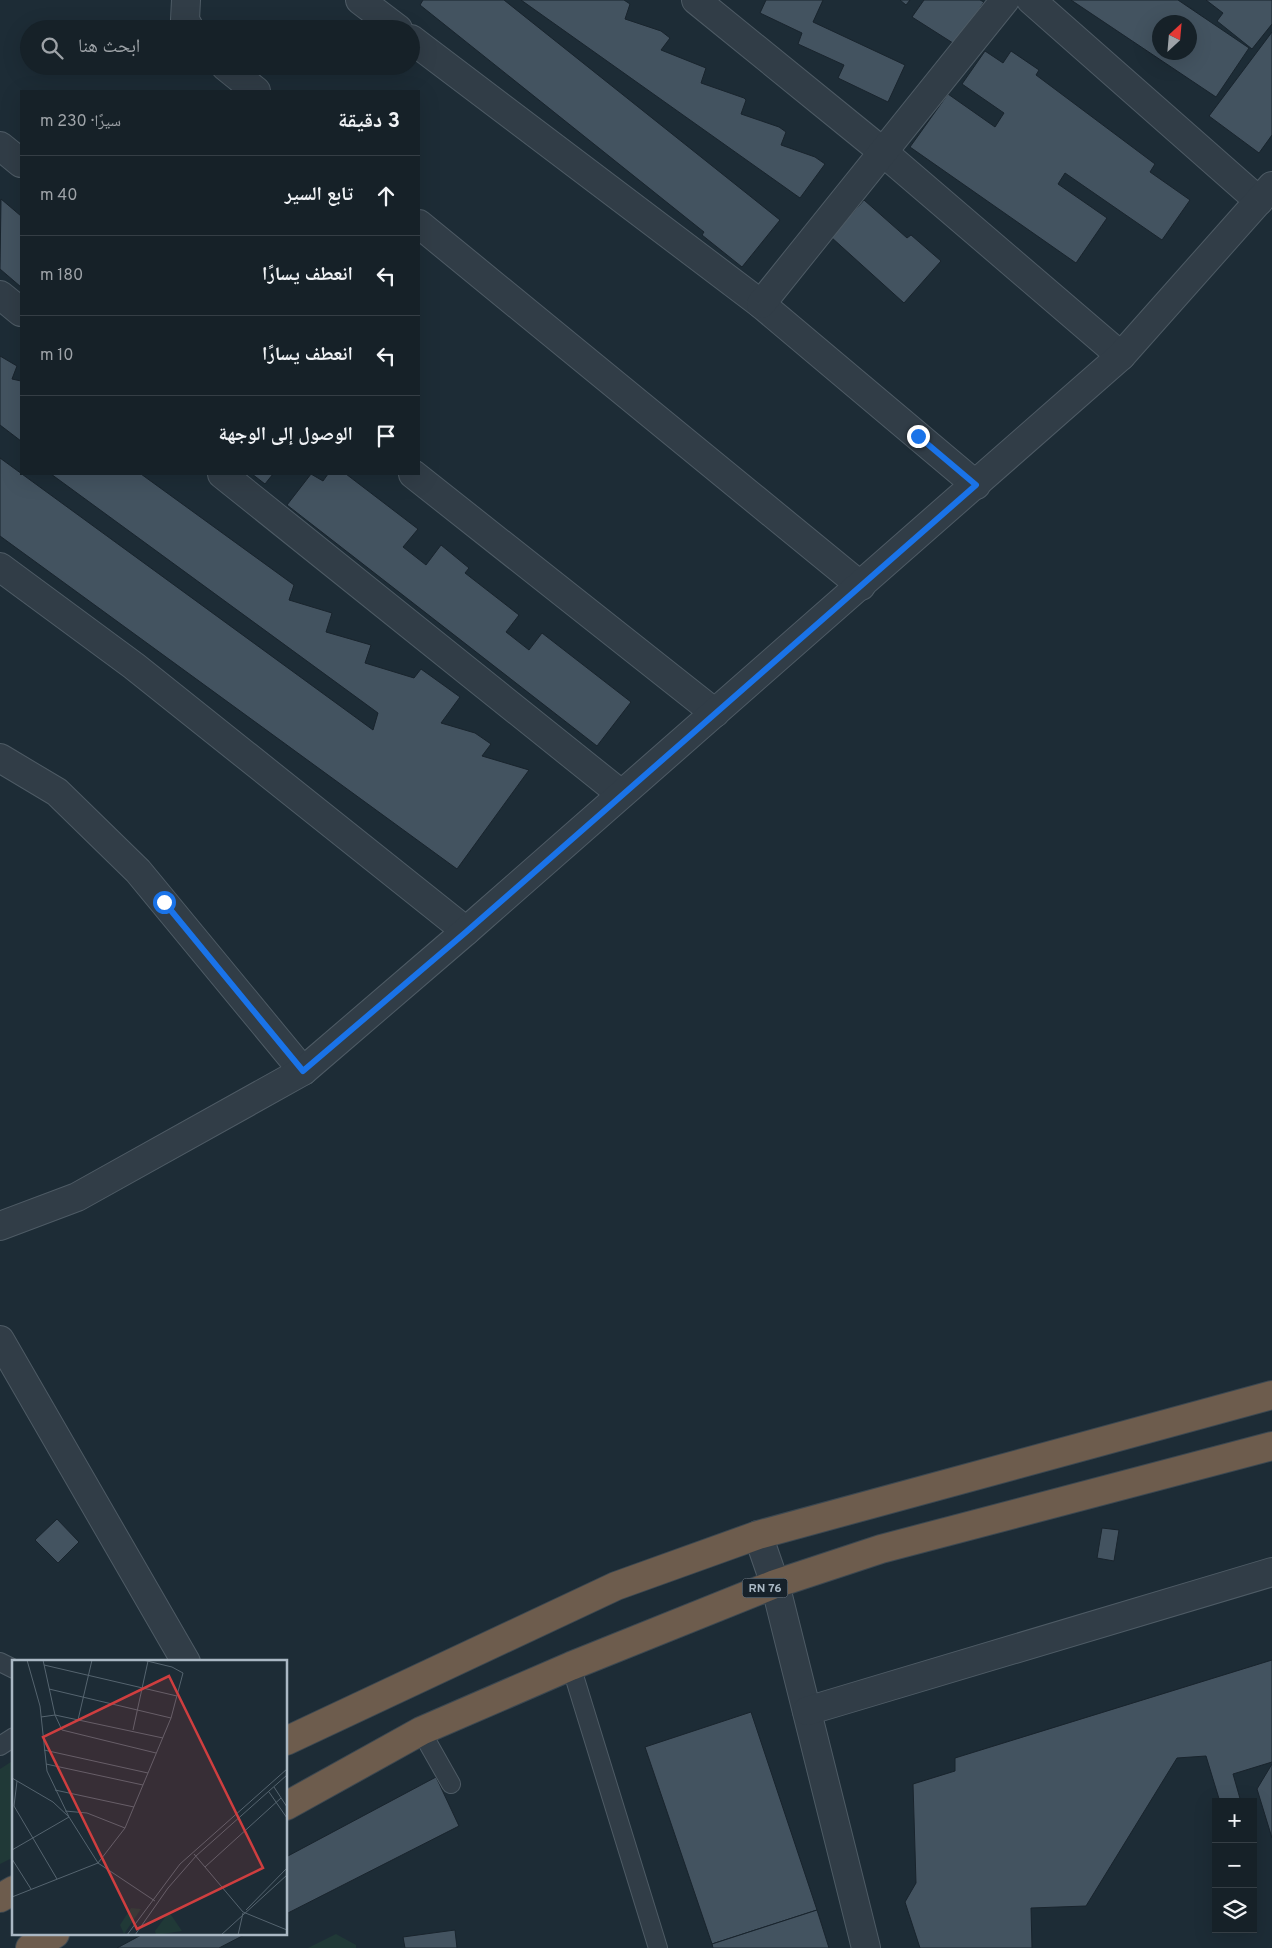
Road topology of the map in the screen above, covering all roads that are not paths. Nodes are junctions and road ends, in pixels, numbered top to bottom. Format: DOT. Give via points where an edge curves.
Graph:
graph roads {
  1 [pos="186,0"];
  2 [pos="360,0"];
  3 [pos="696,0"];
  4 [pos="1005,0"];
  5 [pos="1032,0"];
  6 [pos="185,20"];
  7 [pos="386,20"];
  8 [pos="420,45"];
  9 [pos="236,75"];
  10 [pos="255,90"];
  11 [pos="0,146"];
  12 [pos="883,152"];
  13 [pos="20,161"];
  14 [pos="1266,194"];
  15 [pos="420,225"];
  16 [pos="0,295"];
  17 [pos="761,304"];
  18 [pos="20,311"];
  19 [pos="1121,356"];
  20 [pos="223,475"];
  21 [pos="415,475"];
  22 [pos="976,485"];
  23 [pos="0,567"];
  24 [pos="861,586"];
  25 [pos="715,713"];
  26 [pos="0,758"];
  27 [pos="621,794"];
  28 [pos="466,932"];
  29 [pos="303,1071"];
  30 [pos="0,1226"];
  31 [pos="0,1340"];
  32 [pos="1272,1395"];
  33 [pos="1272,1446"];
  34 [pos="758,1535"];
  35 [pos="1272,1572"];
  36 [pos="775,1584"];
  37 [pos="185,1660"];
  38 [pos="0,1662"];
  39 [pos="571,1666"];
  40 [pos="12,1668"];
  41 [pos="807,1711"];
  42 [pos="421,1731"];
  43 [pos="12,1738"];
  44 [pos="288,1740"];
  45 [pos="0,1746"];
  46 [pos="451,1784"];
  47 [pos="288,1805"];
  48 [pos="12,1891"];
  49 [pos="0,1898"];
  50 [pos="51,1936"];
  51 [pos="30,1948"];
  52 [pos="658,1948"];
  53 [pos="866,1948"];
  1 -- 6 [label="street"];
  2 -- 7 [label="street"];
  3 -- 12 [label="street"];
  4 -- 12 [label="street"];
  5 -- 14 [label="street"];
  8 -- 17 [label="street"];
  9 -- 10 [label="street"];
  11 -- 13 [label="street"];
  12 -- 17 [label="street"];
  12 -- 19 [label="street"];
  14 -- 19 [label="street"];
  15 -- 24 [label="street"];
  16 -- 18 [label="street"];
  17 -- 22 [label="street"];
  19 -- 22 [label="street"];
  20 -- 27 [label="street"];
  21 -- 25 [label="street"];
  22 -- 24 [label="street"];
  23 -- 28 [label="street" via="134,666"];
  24 -- 25 [label="street"];
  25 -- 27 [label="street"];
  26 -- 29 [label="street" via="57,792 138,871"];
  27 -- 28 [label="street"];
  28 -- 29 [label="street"];
  29 -- 30 [label="street" via="77,1197"];
  31 -- 37 [label="street"];
  32 -- 34 [label="highway"];
  33 -- 36 [label="highway, RN 76" via="881,1549"];
  34 -- 36 [label="street"];
  34 -- 44 [label="highway" via="616,1586"];
  35 -- 41 [label="street"];
  36 -- 39 [label="highway, RN 76"];
  36 -- 41 [label="street"];
  38 -- 40 [label="lane"];
  39 -- 42 [label="highway, RN 76"];
  39 -- 52 [label="lane"];
  41 -- 53 [label="street"];
  42 -- 46 [label="lane"];
  42 -- 47 [label="highway, RN 76"];
  43 -- 45 [label="lane"];
  48 -- 49 [label="highway"];
  50 -- 51 [label="highway"];
}
